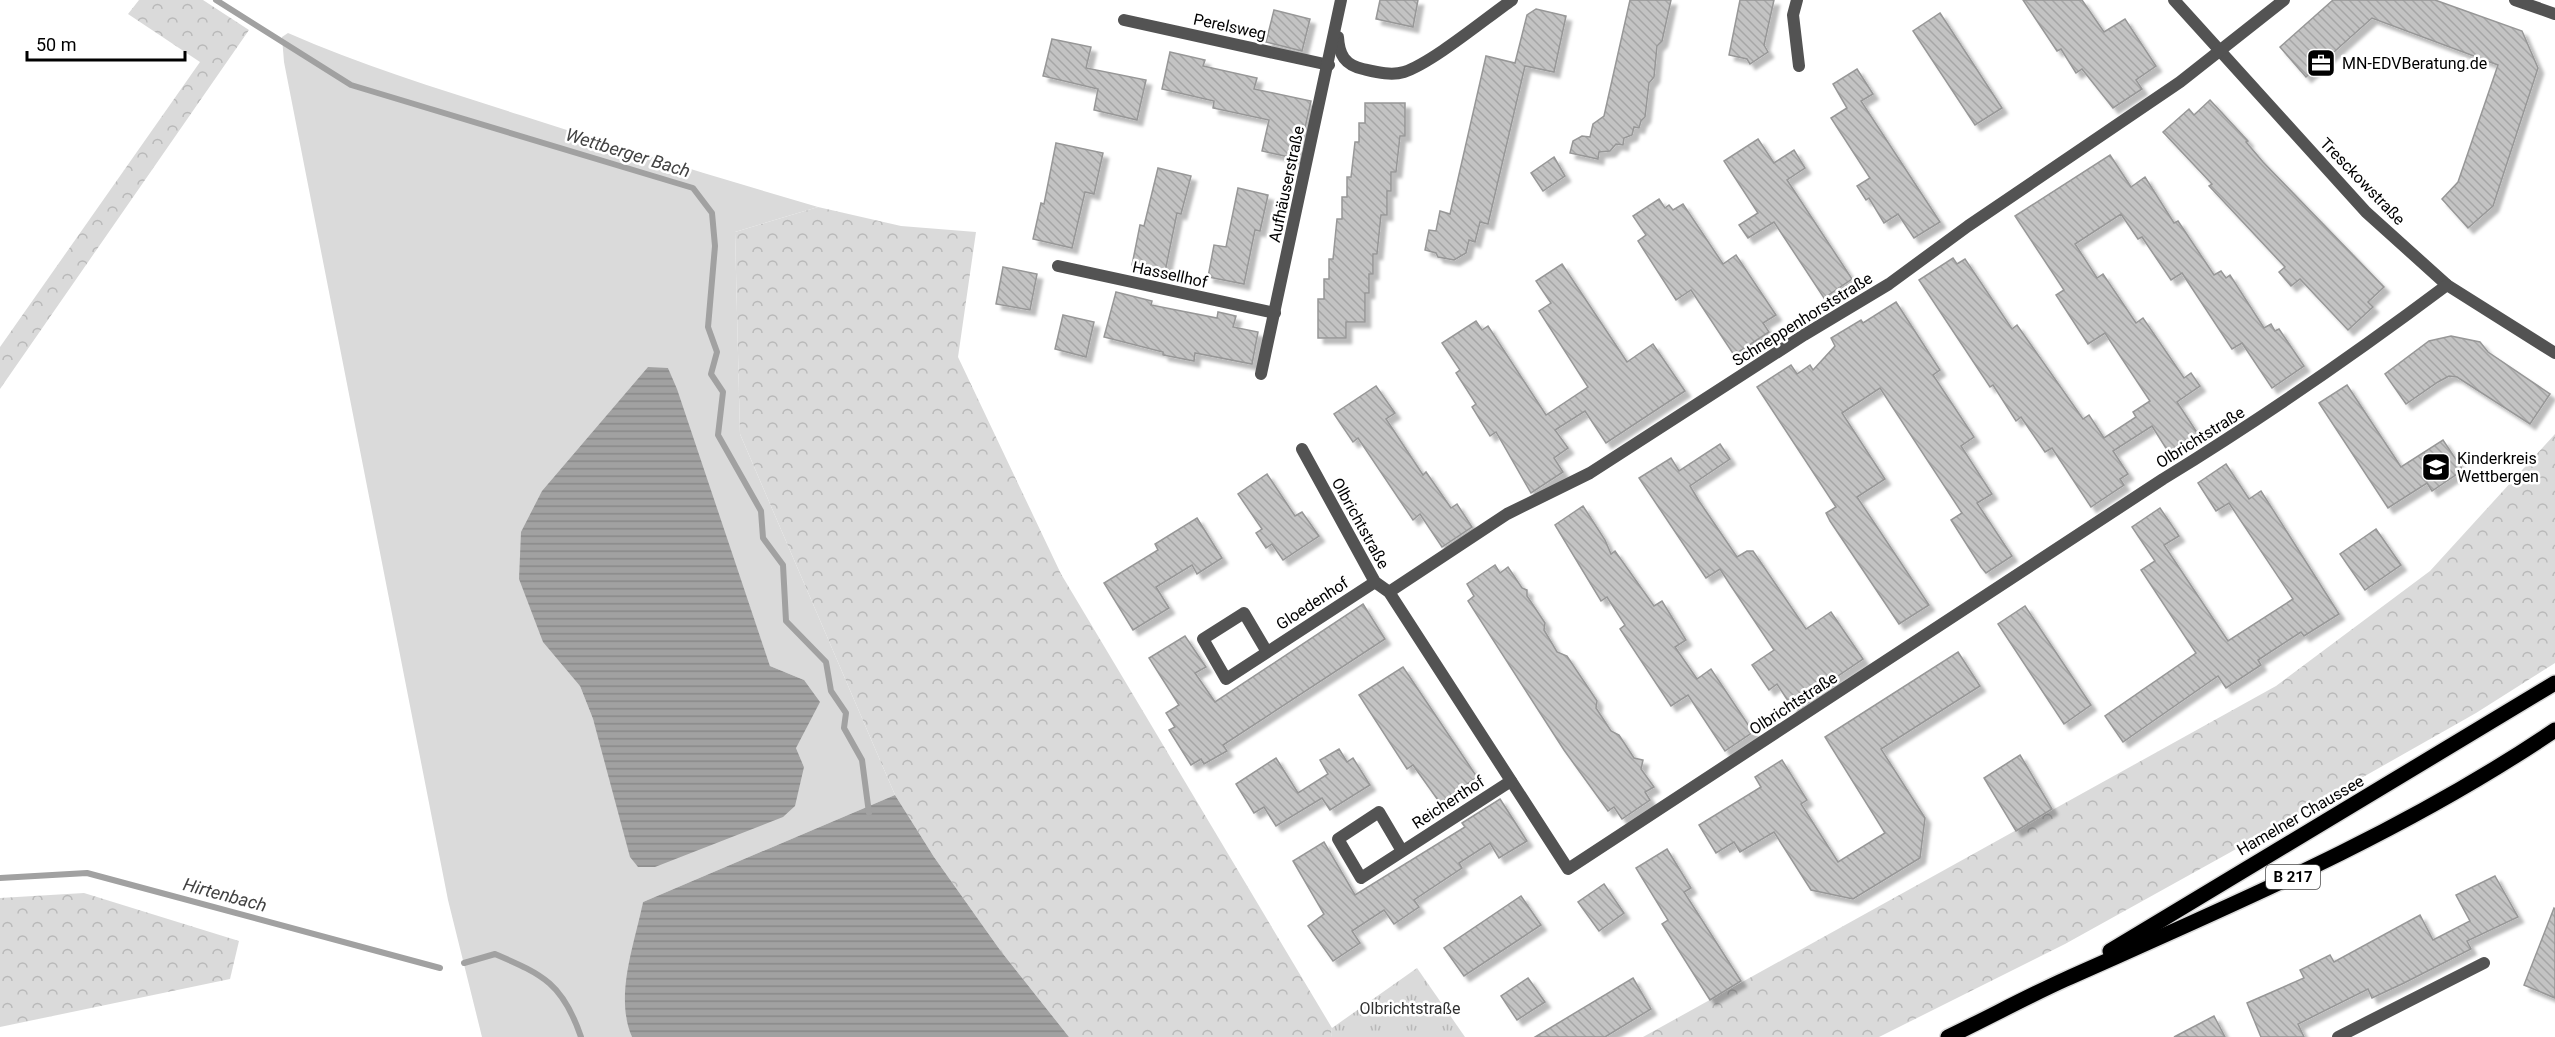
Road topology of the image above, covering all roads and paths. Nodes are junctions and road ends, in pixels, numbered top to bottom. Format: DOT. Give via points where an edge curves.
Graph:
graph roads {
  1 [pos="1341,0"];
  2 [pos="1512,0"];
  3 [pos="1797,0"];
  4 [pos="2174,0"];
  5 [pos="2284,0"];
  6 [pos="2515,0"];
  7 [pos="2555,14"];
  8 [pos="1337,18"];
  9 [pos="1124,20"];
  10 [pos="2219,53"];
  11 [pos="1329,65"];
  12 [pos="1799,66"];
  13 [pos="1058,266"];
  14 [pos="2447,285"];
  15 [pos="1275,313"];
  16 [pos="2555,353"];
  17 [pos="1261,374"];
  18 [pos="1302,449"];
  19 [pos="1375,582"];
  20 [pos="1389,592"];
  21 [pos="1267,652"];
  22 [pos="2555,683"];
  23 [pos="2555,730"];
  24 [pos="1511,781"];
  25 [pos="1402,851"];
  26 [pos="2484,963"];
  27 [pos="2064,980"];
  28 [pos="1948,1037"];
  29 [pos="2338,1037"];
  1 -- 8 [label="street, Aufhäuserstraße"];
  2 -- 8 [label="street" via="1403,72 1383,73 1352,66 1339,53"];
  3 -- 12 [label="street" via="1793,15"];
  4 -- 10 [label="street, Tresckowstraße"];
  5 -- 10 [label="street, Schneppenhorststraße"];
  6 -- 7 [label="street"];
  8 -- 11 [label="street, Aufhäuserstraße"];
  9 -- 11 [label="street, Perelsweg"];
  10 -- 14 [label="street, Tresckowstraße" via="2366,212"];
  10 -- 20 [label="street, Schneppenhorststraße" via="1889,284 1590,473 1507,514"];
  11 -- 15 [label="street, Aufhäuserstraße"];
  13 -- 15 [label="street, Hassellhof"];
  14 -- 16 [label="street, Tresckowstraße"];
  14 -- 24 [label="street, Olbrichtstraße" via="2253,423 1568,869"];
  15 -- 17 [label="street, Aufhäuserstraße"];
  18 -- 19 [label="street, Olbrichtstraße"];
  19 -- 20 [label="street, Olbrichtstraße"];
  19 -- 21 [label="street, Gloedenhof"];
  20 -- 24 [label="street, Olbrichtstraße"];
  21 -- 21 [label="street, Gloedenhof" via="1226,679 1203,639 1244,613"];
  22 -- 27 [label="main road, Hamelner Chaussee / B 217"];
  23 -- 27 [label="main road, Hamelner Chaussee / B 217" via="2380,834 2244,901"];
  24 -- 25 [label="street, Reicherthof"];
  25 -- 25 [label="street, Reicherthof" via="1361,878 1338,839 1379,812"];
  26 -- 29 [label="street"];
  27 -- 28 [label="main road, Hamelner Chaussee / B 217"];
}
